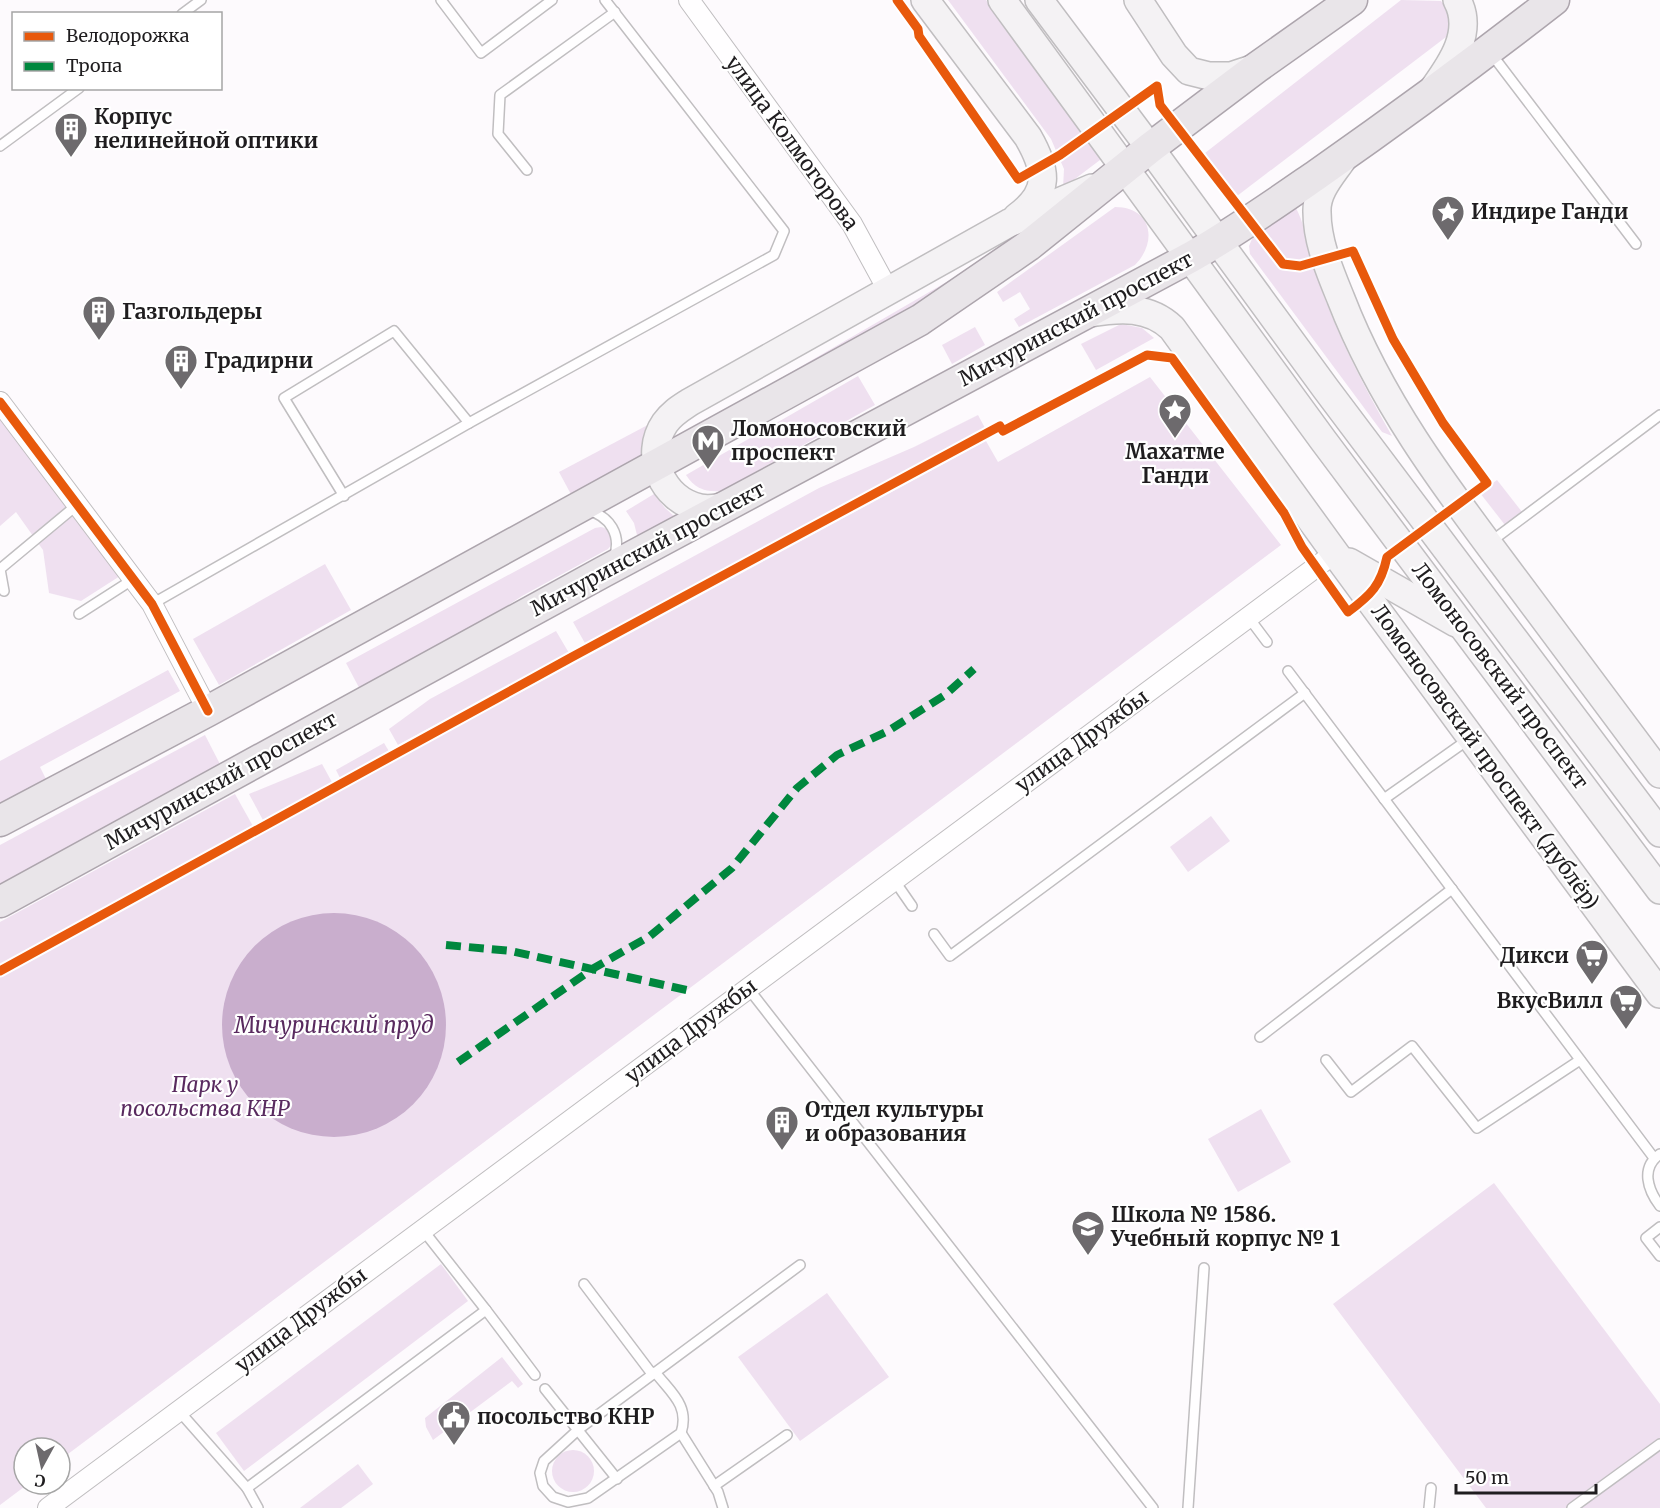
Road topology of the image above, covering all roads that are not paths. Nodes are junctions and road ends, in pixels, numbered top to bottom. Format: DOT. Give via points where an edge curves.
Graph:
graph roads {
  1 [pos="201,0"];
  2 [pos="441,0"];
  3 [pos="552,0"];
  4 [pos="605,0"];
  5 [pos="689,0"];
  6 [pos="925,0"];
  7 [pos="1002,0"];
  8 [pos="1039,0"];
  9 [pos="1138,0"];
  10 [pos="1352,0"];
  11 [pos="1457,0"];
  12 [pos="1554,0"];
  13 [pos="185,12"];
  14 [pos="615,12"];
  15 [pos="1489,50"];
  16 [pos="1256,68"];
  17 [pos="76,90"];
  18 [pos="1430,94"];
  19 [pos="1092,97"];
  20 [pos="1156,144"];
  21 [pos="0,146"];
  22 [pos="1344,156"];
  23 [pos="527,170"];
  24 [pos="1115,175"];
  25 [pos="1009,223"];
  26 [pos="1219,241"];
  27 [pos="1636,244"];
  28 [pos="1191,257"];
  29 [pos="888,291"];
  30 [pos="1090,313"];
  31 [pos="1326,388"];
  32 [pos="0,402"];
  33 [pos="1660,415"];
  34 [pos="470,423"];
  35 [pos="657,465"];
  36 [pos="345,496"];
  37 [pos="1454,498"];
  38 [pos="77,505"];
  39 [pos="728,506"];
  40 [pos="570,512"];
  41 [pos="1488,543"];
  42 [pos="1335,553"];
  43 [pos="603,572"];
  44 [pos="132,580"];
  45 [pos="4,591"];
  46 [pos="152,604"];
  47 [pos="79,614"];
  48 [pos="1249,618"];
  49 [pos="1464,628"];
  50 [pos="1267,642"];
  51 [pos="1288,670"];
  52 [pos="1305,693"];
  53 [pos="208,711"];
  54 [pos="1471,738"];
  55 [pos="1660,774"];
  56 [pos="1384,799"];
  57 [pos="0,821"];
  58 [pos="1660,833"];
  59 [pos="894,880"];
  60 [pos="1452,889"];
  61 [pos="1660,890"];
  62 [pos="0,902"];
  63 [pos="912,906"];
  64 [pos="934,934"];
  65 [pos="748,988"];
  66 [pos="1660,994"];
  67 [pos="1260,1036"];
  68 [pos="1326,1060"];
  69 [pos="1580,1060"];
  70 [pos="1657,1156"];
  71 [pos="1660,1206"];
  72 [pos="1660,1227"];
  73 [pos="423,1230"];
  74 [pos="1660,1256"];
  75 [pos="800,1265"];
  76 [pos="1204,1268"];
  77 [pos="584,1284"];
  78 [pos="486,1310"];
  79 [pos="653,1373"];
  80 [pos="535,1375"];
  81 [pos="545,1389"];
  82 [pos="179,1411"];
  83 [pos="579,1429"];
  84 [pos="681,1432"];
  85 [pos="787,1435"];
  86 [pos="1660,1444"];
  87 [pos="617,1479"];
  88 [pos="714,1486"];
  89 [pos="247,1488"];
  90 [pos="1431,1488"];
  91 [pos="48,1508"];
  92 [pos="258,1508"];
  93 [pos="723,1508"];
  94 [pos="1153,1508"];
  95 [pos="1188,1508"];
  96 [pos="1429,1508"];
  97 [pos="1572,1508"];
  1 -- 13 [label="lane"];
  2 -- 3 [label="lane" via="481,53"];
  4 -- 14 [label="lane"];
  5 -- 29 [label="street, улица Колмогорова" via="852,224"];
  6 -- 25 [label="main road" via="1039,155 1039,195 1032,206"];
  7 -- 19 [label="main road"];
  8 -- 19 [label="main road"];
  9 -- 16 [label="main road" via="1189,71 1231,76"];
  10 -- 16 [label="main road"];
  11 -- 18 [label="main road" via="1464,20 1463,34 1448,68"];
  12 -- 15 [label="main road, Мичуринский проспект"];
  14 -- 23 [label="lane" via="500,95 498,134"];
  14 -- 34 [label="lane" via="784,231 774,255"];
  15 -- 18 [label="main road, Мичуринский проспект"];
  15 -- 27 [label="lane"];
  16 -- 20 [label="main road"];
  17 -- 21 [label="lane"];
  18 -- 22 [label="main road, Мичуринский проспект"];
  19 -- 20 [label="main road"];
  19 -- 24 [label="main road"];
  20 -- 24 [label="main road"];
  20 -- 26 [label="main road, Ломоносовский проспект" via="1175,181"];
  22 -- 26 [label="main road, Мичуринский проспект"];
  22 -- 37 [label="main road" via="1319,194 1317,211 1326,258 1376,378"];
  24 -- 25 [label="main road"];
  24 -- 28 [label="main road, Ломоносовский проспект"];
  24 -- 35 [label="main road" via="1028,246 920,320"];
  25 -- 29 [label="main road"];
  26 -- 28 [label="main road, Мичуринский проспект"];
  26 -- 31 [label="main road, Ломоносовский проспект"];
  28 -- 30 [label="main road, Мичуринский проспект"];
  28 -- 49 [label="main road, Ломоносовский проспект"];
  29 -- 35 [label="main road" via="673,413 659,433"];
  30 -- 39 [label="main road, Мичуринский проспект"];
  30 -- 42 [label="main road, Ломоносовский проспект (дублёр)" via="1135,310 1163,319"];
  31 -- 37 [label="main road"];
  31 -- 58 [label="main road, Ломоносовский проспект"];
  32 -- 38 [label="street"];
  33 -- 41 [label="lane"];
  34 -- 36 [label="lane"];
  34 -- 36 [label="lane" via="394,331 284,398"];
  35 -- 39 [label="main road" via="663,481 679,499 702,508"];
  35 -- 40 [label="main road"];
  36 -- 46 [label="lane"];
  37 -- 41 [label="main road"];
  38 -- 44 [label="street"];
  38 -- 45 [label="lane" via="0,569"];
  39 -- 43 [label="main road, Мичуринский проспект"];
  40 -- 43 [label="lane" via="595,512 615,532 613,561"];
  40 -- 53 [label="main road"];
  41 -- 55 [label="main road"];
  42 -- 48 [label="street, улица Дружбы"];
  42 -- 49 [label="main road"];
  42 -- 54 [label="main road, Ломоносовский проспект (дублёр)"];
  43 -- 62 [label="main road, Мичуринский проспект"];
  44 -- 46 [label="street"];
  44 -- 47 [label="lane"];
  46 -- 53 [label="street"];
  48 -- 50 [label="lane"];
  48 -- 59 [label="street, улица Дружбы"];
  49 -- 61 [label="main road, Ломоносовский проспект"];
  51 -- 52 [label="lane"];
  52 -- 56 [label="lane"];
  52 -- 64 [label="lane" via="950,956"];
  53 -- 57 [label="main road"];
  54 -- 56 [label="lane"];
  54 -- 66 [label="main road, Ломоносовский проспект (дублёр)"];
  56 -- 60 [label="lane"];
  59 -- 63 [label="lane"];
  59 -- 65 [label="street, улица Дружбы"];
  60 -- 67 [label="lane"];
  60 -- 69 [label="lane"];
  65 -- 73 [label="street, улица Дружбы"];
  65 -- 94 [label="lane"];
  68 -- 69 [label="lane" via="1351,1092 1412,1046 1477,1128"];
  69 -- 70 [label="lane"];
  70 -- 71 [label="lane" via="1648,1174 1648,1185"];
  72 -- 74 [label="lane" via="1646,1238"];
  73 -- 78 [label="lane"];
  73 -- 82 [label="street, улица Дружбы"];
  75 -- 79 [label="lane"];
  76 -- 95 [label="lane"];
  77 -- 79 [label="lane"];
  78 -- 80 [label="lane"];
  78 -- 89 [label="lane"];
  79 -- 83 [label="lane"];
  79 -- 84 [label="lane" via="682,1407 685,1420"];
  81 -- 83 [label="lane"];
  82 -- 89 [label="lane"];
  82 -- 91 [label="street, улица Дружбы"];
  83 -- 87 [label="lane"];
  83 -- 87 [label="lane" via="543,1461 543,1486 553,1497 568,1502 588,1498"];
  84 -- 87 [label="lane"];
  84 -- 88 [label="lane"];
  85 -- 88 [label="lane"];
  86 -- 97 [label="lane"];
  88 -- 93 [label="lane"];
  89 -- 92 [label="lane"];
  90 -- 96 [label="lane"];
}
